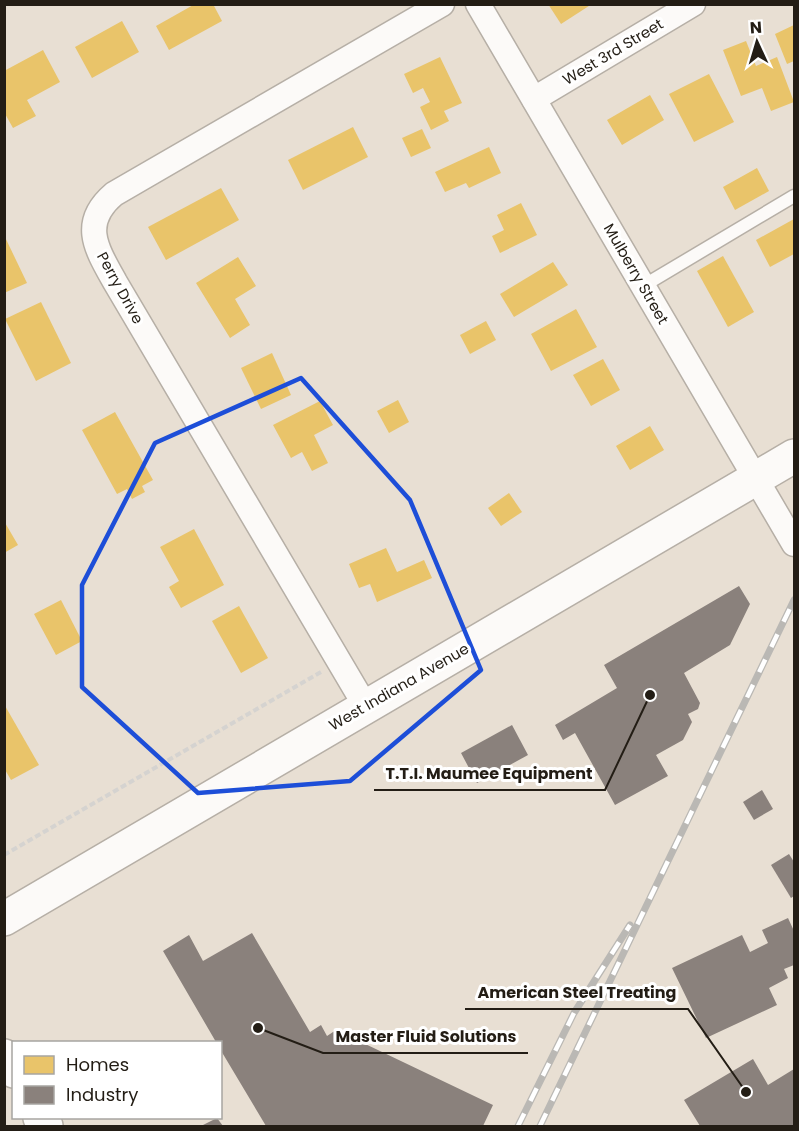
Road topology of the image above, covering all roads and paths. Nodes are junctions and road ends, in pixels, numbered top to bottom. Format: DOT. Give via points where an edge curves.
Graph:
graph roads {
  1 [pos="442,4"];
  2 [pos="478,4"];
  3 [pos="693,4"];
  4 [pos="534,99"];
  5 [pos="795,196"];
  6 [pos="643,286"];
  7 [pos="795,456"];
  8 [pos="755,478"];
  9 [pos="795,544"];
  10 [pos="324,670"];
  11 [pos="366,707"];
  12 [pos="4,855"];
  13 [pos="4,919"];
  1 -- 11 [label="street, Perry Drive" via="114,194 102,204 94,224 96,244 115,282"];
  2 -- 4 [label="street, Mulberry Street"];
  3 -- 4 [label="street, West 3rd Street"];
  4 -- 6 [label="street, Mulberry Street"];
  5 -- 6 [label="lane"];
  6 -- 8 [label="street, Mulberry Street"];
  7 -- 8 [label="main road, West Indiana Avenue"];
  8 -- 9 [label="street, Mulberry Street"];
  8 -- 11 [label="main road, West Indiana Avenue"];
  10 -- 12 [label="path"];
  11 -- 13 [label="main road, West Indiana Avenue"];
}
